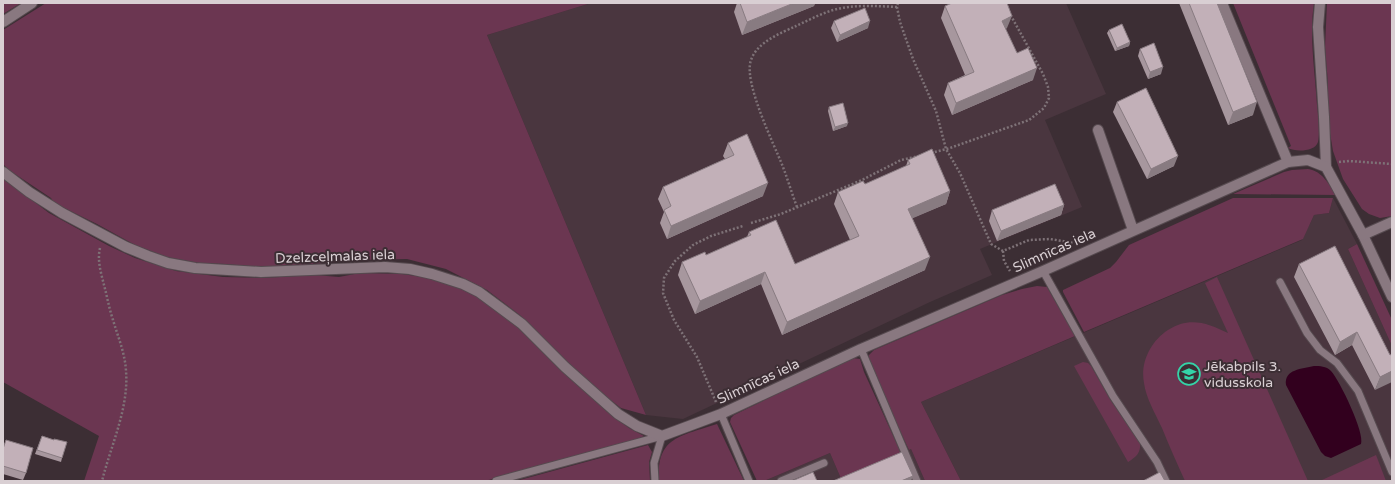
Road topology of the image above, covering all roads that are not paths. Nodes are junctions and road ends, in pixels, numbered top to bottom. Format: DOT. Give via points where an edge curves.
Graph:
graph roads {
  1 [pos="32,3"];
  2 [pos="1222,3"];
  3 [pos="1320,3"];
  4 [pos="3,22"];
  5 [pos="1098,130"];
  6 [pos="1288,162"];
  7 [pos="1326,166"];
  8 [pos="3,172"];
  9 [pos="1392,222"];
  10 [pos="1133,230"];
  11 [pos="1364,235"];
  12 [pos="1043,271"];
  13 [pos="1280,282"];
  14 [pos="1392,296"];
  15 [pos="861,349"];
  16 [pos="721,414"];
  17 [pos="662,436"];
  18 [pos="824,463"];
  19 [pos="1392,472"];
  20 [pos="496,481"];
  21 [pos="655,481"];
  22 [pos="749,481"];
  23 [pos="781,481"];
  24 [pos="917,481"];
  25 [pos="1166,481"];
  1 -- 4 [label="street"];
  2 -- 6 [label="street"];
  3 -- 7 [label="street" via="1318,27"];
  5 -- 10 [label="street"];
  6 -- 7 [label="street, Slimnīcas iela" via="1308,160"];
  6 -- 10 [label="street, Slimnīcas iela"];
  7 -- 11 [label="street"];
  8 -- 17 [label="street, Dzelzceļmalas iela" via="62,213 114,241 168,263 195,268 261,272 385,267 410,269 451,280 479,292 516,320 618,414 637,426"];
  9 -- 11 [label="street"];
  10 -- 12 [label="street, Slimnīcas iela"];
  11 -- 14 [label="street"];
  12 -- 15 [label="street, Slimnīcas iela"];
  12 -- 25 [label="lane" via="1113,396 1157,462"];
  13 -- 19 [label="lane" via="1307,334 1320,350 1337,362 1358,391"];
  15 -- 16 [label="street, Slimnīcas iela"];
  15 -- 24 [label="lane"];
  16 -- 17 [label="street, Slimnīcas iela"];
  16 -- 22 [label="lane"];
  17 -- 20 [label="lane"];
  17 -- 21 [label="lane" via="654,463"];
  18 -- 23 [label="lane"];
}
